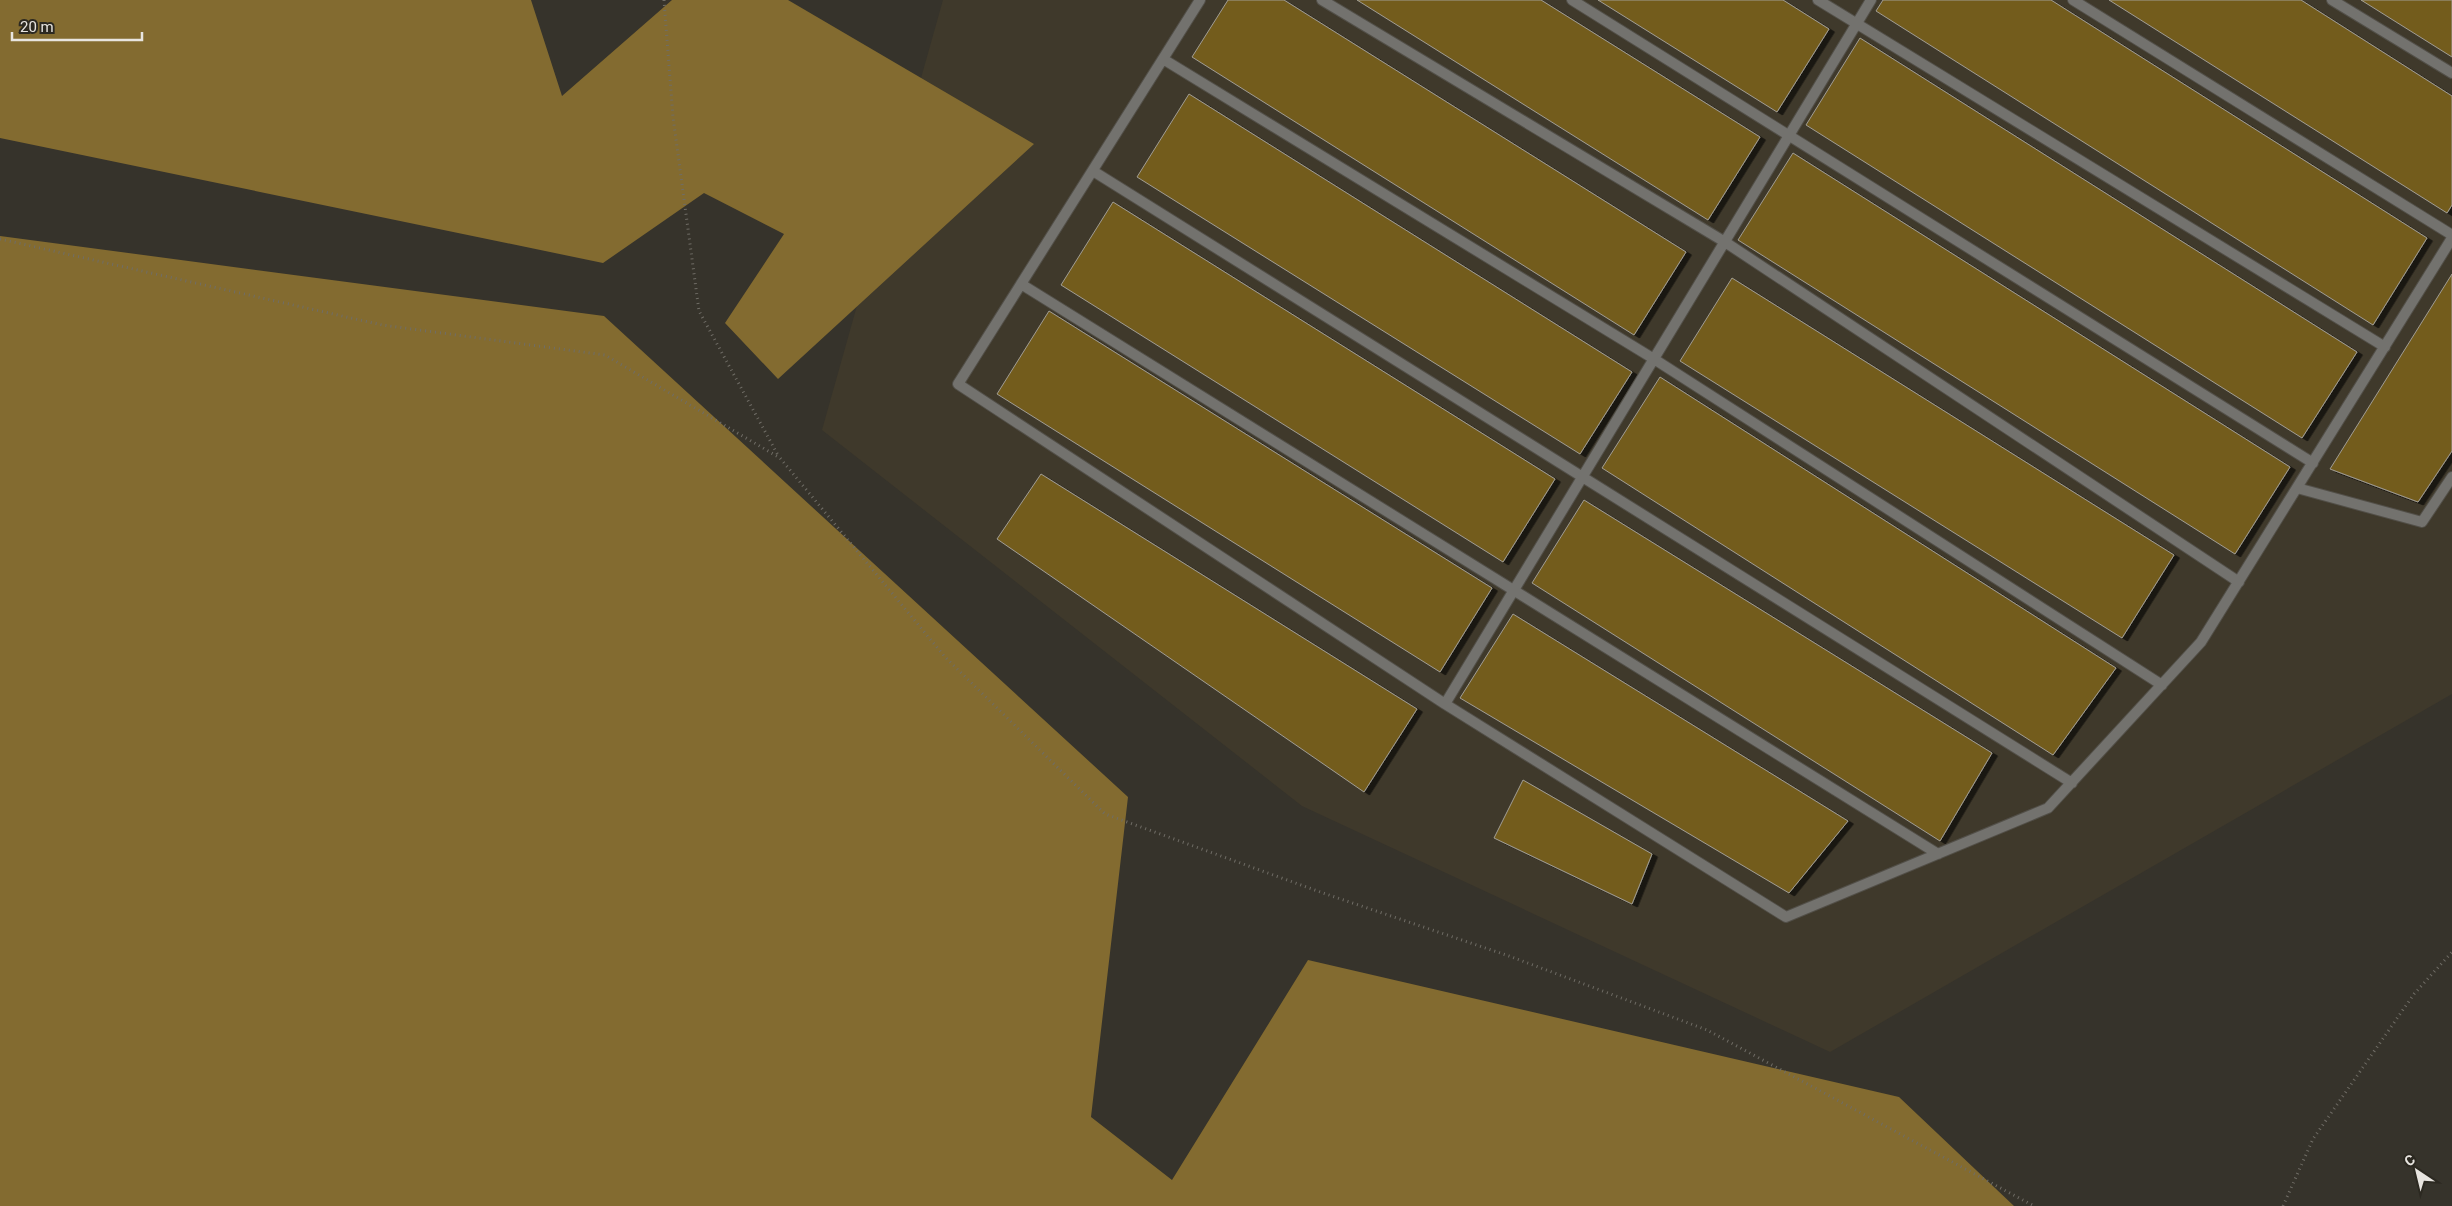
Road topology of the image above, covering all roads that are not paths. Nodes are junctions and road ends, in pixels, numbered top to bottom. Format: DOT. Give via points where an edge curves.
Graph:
graph roads {
  1 [pos="1200,0"];
  2 [pos="1322,0"];
  3 [pos="1572,0"];
  4 [pos="1818,0"];
  5 [pos="1872,0"];
  6 [pos="2073,0"];
  7 [pos="2332,0"];
  8 [pos="1857,24"];
  9 [pos="1163,59"];
  10 [pos="2452,73"];
  11 [pos="1789,136"];
  12 [pos="1093,171"];
  13 [pos="2452,237"];
  14 [pos="1725,242"];
  15 [pos="1021,284"];
  16 [pos="2385,346"];
  17 [pos="1654,359"];
  18 [pos="2313,463"];
  19 [pos="1583,477"];
  20 [pos="2452,478"];
  21 [pos="2297,488"];
  22 [pos="2239,582"];
  23 [pos="1514,590"];
  24 [pos="2162,685"];
  25 [pos="1445,704"];
  26 [pos="2072,783"];
  27 [pos="1938,854"];
  1 -- 9 [label="lane"];
  2 -- 14 [label="lane"];
  3 -- 11 [label="lane"];
  4 -- 8 [label="lane"];
  5 -- 8 [label="lane"];
  6 -- 13 [label="lane"];
  7 -- 10 [label="lane"];
  8 -- 11 [label="lane"];
  8 -- 16 [label="lane"];
  9 -- 12 [label="lane"];
  9 -- 17 [label="lane"];
  11 -- 14 [label="lane"];
  11 -- 18 [label="lane"];
  12 -- 15 [label="lane"];
  12 -- 19 [label="lane"];
  13 -- 16 [label="lane"];
  14 -- 17 [label="lane"];
  14 -- 22 [label="lane"];
  15 -- 23 [label="lane"];
  15 -- 25 [label="lane" via="958,384"];
  16 -- 18 [label="lane"];
  17 -- 19 [label="lane"];
  17 -- 24 [label="lane"];
  18 -- 21 [label="lane"];
  19 -- 23 [label="lane"];
  19 -- 26 [label="lane"];
  20 -- 21 [label="lane" via="2422,522"];
  21 -- 22 [label="lane"];
  22 -- 24 [label="lane" via="2201,642"];
  23 -- 25 [label="lane"];
  23 -- 27 [label="lane"];
  24 -- 26 [label="lane"];
  25 -- 27 [label="lane" via="1786,917"];
  26 -- 27 [label="lane" via="2048,808"];
}
